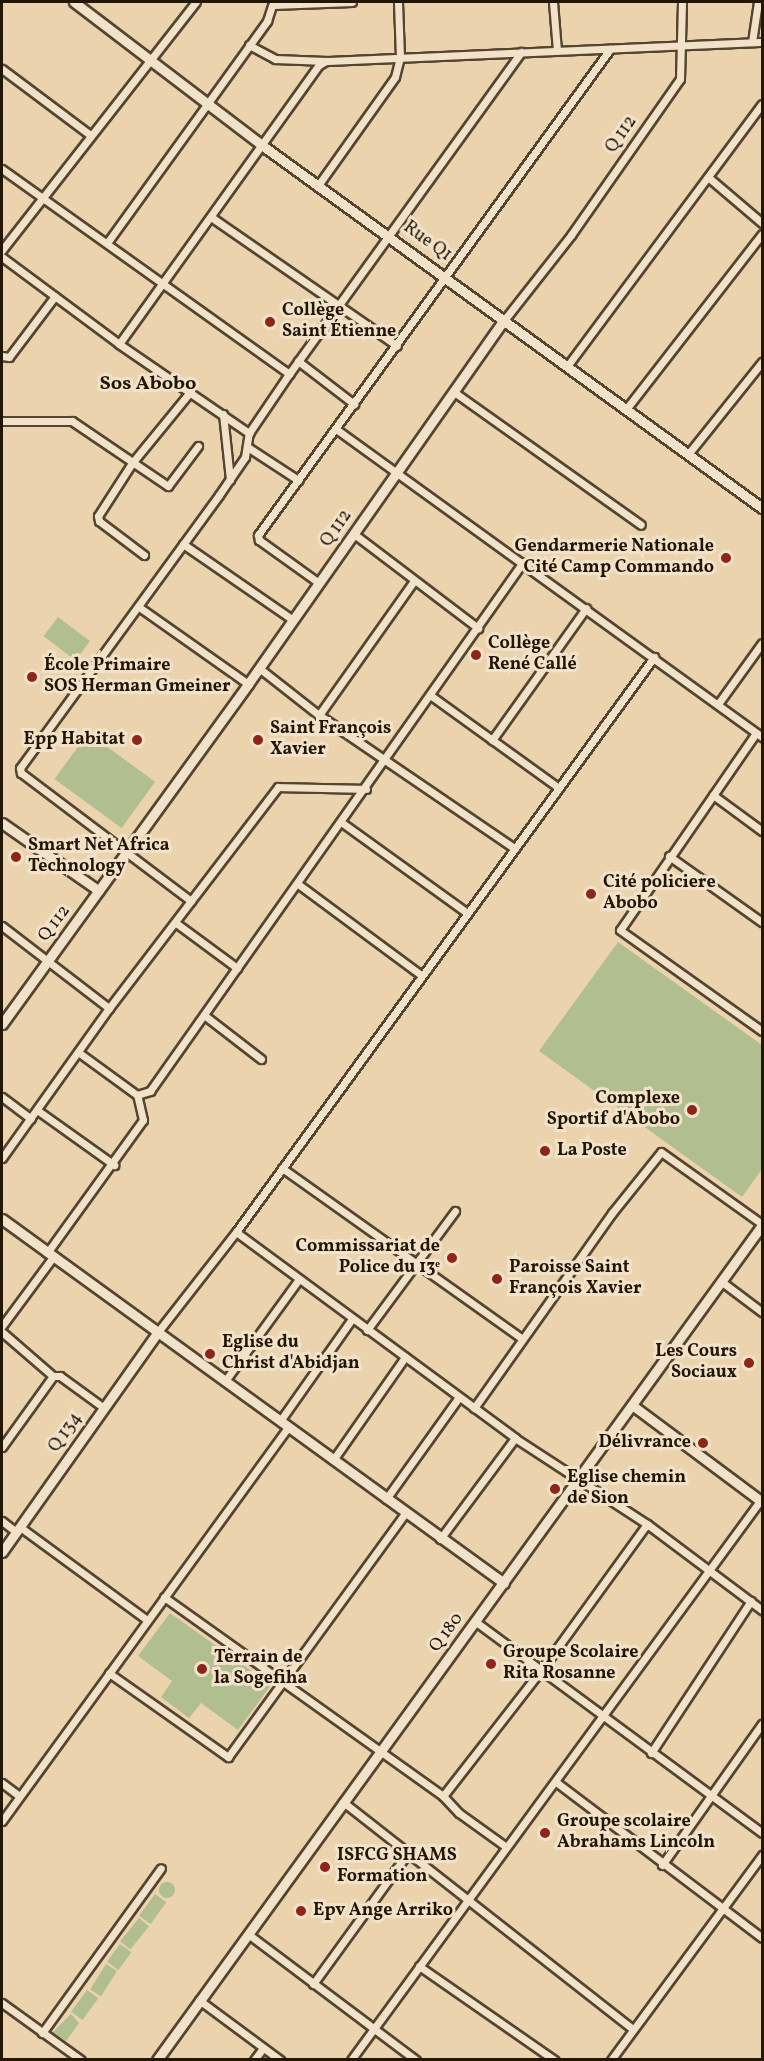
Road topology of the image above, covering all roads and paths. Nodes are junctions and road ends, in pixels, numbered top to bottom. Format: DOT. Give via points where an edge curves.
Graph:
graph roads {
  1 [pos="74,2"];
  2 [pos="196,2"];
  3 [pos="352,2"];
  4 [pos="398,2"];
  5 [pos="553,2"];
  6 [pos="682,2"];
  7 [pos="758,2"];
  8 [pos="273,3"];
  9 [pos="752,42"];
  10 [pos="762,42"];
  11 [pos="249,45"];
  12 [pos="683,46"];
  13 [pos="610,49"];
  14 [pos="556,51"];
  15 [pos="521,52"];
  16 [pos="400,57"];
  17 [pos="149,60"];
  18 [pos="326,61"];
  19 [pos="2,69"];
  20 [pos="207,103"];
  21 [pos="762,104"];
  22 [pos="89,134"];
  23 [pos="263,146"];
  24 [pos="2,169"];
  25 [pos="708,177"];
  26 [pos="319,184"];
  27 [pos="41,197"];
  28 [pos="211,217"];
  29 [pos="762,223"];
  30 [pos="388,234"];
  31 [pos="762,234"];
  32 [pos="107,243"];
  33 [pos="2,250"];
  34 [pos="2,257"];
  35 [pos="446,276"];
  36 [pos="164,282"];
  37 [pos="55,296"];
  38 [pos="340,306"];
  39 [pos="505,319"];
  40 [pos="119,344"];
  41 [pos="397,346"];
  42 [pos="2,356"];
  43 [pos="298,362"];
  44 [pos="762,362"];
  45 [pos="568,365"];
  46 [pos="289,374"];
  47 [pos="191,391"];
  48 [pos="454,392"];
  49 [pos="354,404"];
  50 [pos="627,408"];
  51 [pos="223,414"];
  52 [pos="2,421"];
  53 [pos="336,429"];
  54 [pos="249,433"];
  55 [pos="198,446"];
  56 [pos="249,448"];
  57 [pos="689,453"];
  58 [pos="132,463"];
  59 [pos="396,475"];
  60 [pos="230,480"];
  61 [pos="298,480"];
  62 [pos="762,508"];
  63 [pos="641,525"];
  64 [pos="354,534"];
  65 [pos="183,544"];
  66 [pos="144,555"];
  67 [pos="523,562"];
  68 [pos="414,580"];
  69 [pos="320,583"];
  70 [pos="139,607"];
  71 [pos="586,608"];
  72 [pos="293,620"];
  73 [pos="478,628"];
  74 [pos="762,643"];
  75 [pos="654,657"];
  76 [pos="259,668"];
  77 [pos="248,684"];
  78 [pos="430,695"];
  79 [pos="718,704"];
  80 [pos="319,715"];
  81 [pos="759,735"];
  82 [pos="492,740"];
  83 [pos="384,759"];
  84 [pos="559,788"];
  85 [pos="366,789"];
  86 [pos="713,795"];
  87 [pos="341,822"];
  88 [pos="2,823"];
  89 [pos="762,831"];
  90 [pos="514,848"];
  91 [pos="127,853"];
  92 [pos="669,856"];
  93 [pos="298,884"];
  94 [pos="99,891"];
  95 [pos="191,901"];
  96 [pos="467,913"];
  97 [pos="762,922"];
  98 [pos="176,923"];
  99 [pos="2,926"];
  100 [pos="47,962"];
  101 [pos="237,968"];
  102 [pos="421,975"];
  103 [pos="109,1008"];
  104 [pos="204,1015"];
  105 [pos="2,1024"];
  106 [pos="762,1031"];
  107 [pos="78,1052"];
  108 [pos="261,1059"];
  109 [pos="137,1095"];
  110 [pos="2,1097"];
  111 [pos="37,1110"];
  112 [pos="31,1119"];
  113 [pos="2,1158"];
  114 [pos="114,1165"];
  115 [pos="282,1168"];
  116 [pos="455,1211"];
  117 [pos="2,1219"];
  118 [pos="762,1225"];
  119 [pos="236,1232"];
  120 [pos="50,1255"];
  121 [pos="418,1263"];
  122 [pos="299,1279"];
  123 [pos="722,1282"];
  124 [pos="762,1312"];
  125 [pos="352,1319"];
  126 [pos="2,1326"];
  127 [pos="367,1330"];
  128 [pos="2,1332"];
  129 [pos="157,1333"];
  130 [pos="521,1338"];
  131 [pos="405,1357"];
  132 [pos="53,1376"];
  133 [pos="225,1381"];
  134 [pos="459,1397"];
  135 [pos="632,1405"];
  136 [pos="104,1408"];
  137 [pos="474,1408"];
  138 [pos="284,1424"];
  139 [pos="515,1438"];
  140 [pos="2,1447"];
  141 [pos="333,1460"];
  142 [pos="579,1479"];
  143 [pos="386,1499"];
  144 [pos="762,1500"];
  145 [pos="405,1513"];
  146 [pos="2,1521"];
  147 [pos="647,1524"];
  148 [pos="18,1530"];
  149 [pos="440,1539"];
  150 [pos="2,1552"];
  151 [pos="708,1570"];
  152 [pos="504,1583"];
  153 [pos="164,1597"];
  154 [pos="751,1601"];
  155 [pos="762,1610"];
  156 [pos="147,1620"];
  157 [pos="476,1622"];
  158 [pos="542,1669"];
  159 [pos="109,1673"];
  160 [pos="283,1683"];
  161 [pos="604,1717"];
  162 [pos="762,1724"];
  163 [pos="381,1752"];
  164 [pos="651,1753"];
  165 [pos="556,1782"];
  166 [pos="2,1783"];
  167 [pos="19,1796"];
  168 [pos="443,1796"];
  169 [pos="713,1798"];
  170 [pos="343,1802"];
  171 [pos="2,1821"];
  172 [pos="762,1833"];
  173 [pos="505,1846"];
  174 [pos="406,1854"];
  175 [pos="762,1855"];
  176 [pos="662,1865"];
  177 [pos="160,1869"];
  178 [pos="464,1900"];
  179 [pos="721,1909"];
  180 [pos="248,1934"];
  181 [pos="762,1938"];
  182 [pos="419,1966"];
  183 [pos="313,1984"];
  184 [pos="199,2000"];
  185 [pos="2,2003"];
  186 [pos="372,2029"];
  187 [pos="632,2029"];
  188 [pos="42,2033"];
  189 [pos="262,2048"];
  190 [pos="81,2060"];
  191 [pos="157,2060"];
  192 [pos="254,2060"];
  193 [pos="280,2060"];
  194 [pos="351,2060"];
  195 [pos="416,2060"];
  196 [pos="554,2060"];
  197 [pos="611,2060"];
  1 -- 17 [label="street, Rue Q1"];
  2 -- 17 [label="street"];
  3 -- 8 [label="street"];
  4 -- 16 [label="street"];
  5 -- 14 [label="street"];
  6 -- 12 [label="street, Q 112"];
  7 -- 9 [label="street"];
  8 -- 11 [label="street"];
  9 -- 10 [label="street"];
  9 -- 12 [label="street"];
  11 -- 18 [label="street" via="275,59"];
  11 -- 20 [label="street"];
  12 -- 13 [label="street"];
  12 -- 39 [label="street, Q 112" via="682,74 676,86"];
  13 -- 14 [label="street"];
  13 -- 35 [label="street"];
  14 -- 15 [label="street"];
  15 -- 16 [label="street"];
  15 -- 30 [label="street"];
  16 -- 18 [label="street"];
  16 -- 26 [label="street" via="386,95"];
  17 -- 20 [label="street, Rue Q1"];
  17 -- 22 [label="street"];
  18 -- 23 [label="street"];
  19 -- 22 [label="street"];
  20 -- 23 [label="street, Rue Q1"];
  20 -- 32 [label="street"];
  21 -- 25 [label="street"];
  22 -- 27 [label="street"];
  23 -- 26 [label="street, Rue Q1"];
  23 -- 28 [label="street"];
  24 -- 27 [label="street"];
  25 -- 29 [label="street"];
  25 -- 45 [label="street"];
  26 -- 30 [label="street, Rue Q1"];
  27 -- 32 [label="street"];
  27 -- 33 [label="street"];
  28 -- 36 [label="street"];
  28 -- 38 [label="street"];
  30 -- 35 [label="street, Rue Q1"];
  30 -- 38 [label="street"];
  31 -- 50 [label="street"];
  32 -- 36 [label="street"];
  34 -- 37 [label="street"];
  35 -- 39 [label="street, Rue Q1"];
  35 -- 41 [label="street"];
  36 -- 40 [label="street"];
  36 -- 46 [label="street"];
  37 -- 40 [label="street"];
  37 -- 42 [label="street" via="9,357"];
  38 -- 41 [label="street"];
  38 -- 43 [label="street"];
  39 -- 45 [label="street, Rue Q1"];
  39 -- 48 [label="street, Q 112"];
  40 -- 47 [label="street"];
  41 -- 49 [label="street"];
  43 -- 46 [label="street"];
  43 -- 49 [label="street"];
  44 -- 57 [label="street"];
  45 -- 50 [label="street, Rue Q1"];
  46 -- 54 [label="street"];
  47 -- 51 [label="street"];
  47 -- 58 [label="street"];
  48 -- 59 [label="street, Q 112"];
  48 -- 63 [label="street"];
  49 -- 53 [label="street"];
  50 -- 57 [label="street, Rue Q1"];
  51 -- 54 [label="street"];
  51 -- 60 [label="street"];
  52 -- 58 [label="street" via="72,421"];
  53 -- 59 [label="street"];
  53 -- 61 [label="street"];
  54 -- 56 [label="street"];
  55 -- 58 [label="street" via="168,486"];
  56 -- 60 [label="street"];
  56 -- 61 [label="street"];
  57 -- 62 [label="street, Rue Q1"];
  58 -- 66 [label="street" via="99,521"];
  59 -- 64 [label="street, Q 112"];
  59 -- 67 [label="street"];
  60 -- 65 [label="street"];
  61 -- 69 [label="street" via="258,538"];
  64 -- 68 [label="street"];
  64 -- 69 [label="street, Q 112"];
  65 -- 70 [label="street"];
  65 -- 72 [label="street"];
  67 -- 71 [label="street"];
  67 -- 73 [label="street"];
  68 -- 73 [label="street"];
  68 -- 80 [label="street"];
  69 -- 72 [label="street, Q 112"];
  70 -- 77 [label="street"];
  70 -- 91 [label="street" via="19,770"];
  71 -- 75 [label="street"];
  71 -- 82 [label="street"];
  72 -- 76 [label="street, Q 112"];
  73 -- 78 [label="street"];
  74 -- 79 [label="street"];
  75 -- 79 [label="street"];
  75 -- 84 [label="street"];
  76 -- 77 [label="street, Q 112"];
  76 -- 80 [label="street"];
  77 -- 91 [label="street, Q 112"];
  78 -- 82 [label="street"];
  78 -- 83 [label="street"];
  79 -- 81 [label="street"];
  80 -- 83 [label="street"];
  81 -- 86 [label="street"];
  82 -- 84 [label="street"];
  83 -- 85 [label="street"];
  83 -- 90 [label="street"];
  84 -- 90 [label="street"];
  85 -- 87 [label="street"];
  85 -- 95 [label="street" via="278,787"];
  86 -- 89 [label="street"];
  86 -- 92 [label="street"];
  87 -- 93 [label="street"];
  87 -- 96 [label="street"];
  88 -- 94 [label="street"];
  90 -- 96 [label="street"];
  91 -- 94 [label="street, Q 112"];
  91 -- 95 [label="street"];
  92 -- 97 [label="street"];
  92 -- 106 [label="street" via="620,927 621,933"];
  93 -- 101 [label="street"];
  93 -- 102 [label="street"];
  94 -- 100 [label="street, Q 112"];
  95 -- 98 [label="street"];
  96 -- 102 [label="street"];
  98 -- 101 [label="street"];
  98 -- 103 [label="street"];
  99 -- 100 [label="street"];
  100 -- 103 [label="street"];
  100 -- 105 [label="street, Q 112"];
  101 -- 104 [label="street"];
  102 -- 115 [label="street"];
  103 -- 107 [label="street"];
  104 -- 108 [label="street"];
  104 -- 109 [label="street" via="150,1091"];
  107 -- 109 [label="street"];
  107 -- 111 [label="street"];
  109 -- 114 [label="street" via="143,1120"];
  110 -- 112 [label="street"];
  111 -- 112 [label="street"];
  111 -- 114 [label="street"];
  112 -- 113 [label="street"];
  114 -- 120 [label="street"];
  115 -- 119 [label="street"];
  115 -- 121 [label="street"];
  116 -- 121 [label="street"];
  117 -- 120 [label="street"];
  118 -- 123 [label="street, Q 180"];
  118 -- 130 [label="street" via="661,1152"];
  119 -- 122 [label="street"];
  119 -- 129 [label="street"];
  120 -- 126 [label="street"];
  120 -- 129 [label="street"];
  121 -- 127 [label="street"];
  121 -- 130 [label="street"];
  122 -- 125 [label="street"];
  122 -- 133 [label="street"];
  123 -- 124 [label="street"];
  123 -- 135 [label="street, Q 180"];
  125 -- 127 [label="street"];
  125 -- 138 [label="street"];
  127 -- 131 [label="street"];
  128 -- 132 [label="street"];
  129 -- 133 [label="street"];
  129 -- 136 [label="street, Q 134"];
  130 -- 137 [label="street"];
  131 -- 134 [label="street"];
  131 -- 141 [label="street"];
  132 -- 136 [label="street" via="60,1376"];
  132 -- 140 [label="street"];
  133 -- 138 [label="street"];
  134 -- 137 [label="street"];
  134 -- 143 [label="street"];
  135 -- 142 [label="street, Q 180"];
  135 -- 144 [label="street"];
  136 -- 148 [label="street, Q 134"];
  137 -- 139 [label="street"];
  138 -- 141 [label="street"];
  138 -- 153 [label="street"];
  139 -- 142 [label="street"];
  139 -- 149 [label="street"];
  141 -- 143 [label="street"];
  142 -- 147 [label="street"];
  142 -- 152 [label="street, Q 180"];
  143 -- 145 [label="street"];
  144 -- 151 [label="street"];
  145 -- 149 [label="street"];
  145 -- 160 [label="street"];
  146 -- 148 [label="street"];
  147 -- 151 [label="street"];
  147 -- 158 [label="street"];
  148 -- 150 [label="street, Q 134"];
  148 -- 156 [label="street"];
  149 -- 152 [label="street"];
  151 -- 154 [label="street"];
  151 -- 161 [label="street"];
  152 -- 157 [label="street, Q 180"];
  153 -- 156 [label="street"];
  153 -- 160 [label="street"];
  154 -- 155 [label="street"];
  154 -- 164 [label="street"];
  156 -- 159 [label="street"];
  157 -- 158 [label="street"];
  157 -- 163 [label="street, Q 180"];
  158 -- 161 [label="street"];
  158 -- 168 [label="street"];
  159 -- 160 [label="street" via="225,1758"];
  159 -- 167 [label="street"];
  160 -- 163 [label="street"];
  161 -- 164 [label="street"];
  161 -- 165 [label="street"];
  162 -- 169 [label="street"];
  163 -- 168 [label="street"];
  163 -- 170 [label="street, Q 180"];
  164 -- 169 [label="street"];
  165 -- 173 [label="street"];
  165 -- 176 [label="street"];
  166 -- 167 [label="street"];
  167 -- 171 [label="street"];
  168 -- 173 [label="street" via="459,1813"];
  169 -- 172 [label="street"];
  169 -- 176 [label="street"];
  170 -- 174 [label="street"];
  170 -- 180 [label="street, Q 180"];
  173 -- 178 [label="street"];
  174 -- 178 [label="street"];
  174 -- 183 [label="street"];
  175 -- 179 [label="street"];
  176 -- 179 [label="street"];
  177 -- 188 [label="street"];
  178 -- 182 [label="street"];
  178 -- 187 [label="street"];
  179 -- 181 [label="street"];
  179 -- 187 [label="street"];
  180 -- 183 [label="street"];
  180 -- 184 [label="street, Q 180"];
  182 -- 186 [label="street"];
  182 -- 196 [label="street"];
  183 -- 186 [label="street"];
  184 -- 189 [label="street"];
  184 -- 191 [label="street, Q 180"];
  185 -- 188 [label="street"];
  186 -- 194 [label="street"];
  186 -- 195 [label="street"];
  187 -- 197 [label="street"];
  188 -- 190 [label="street"];
  189 -- 192 [label="street"];
  189 -- 193 [label="street"];
}
